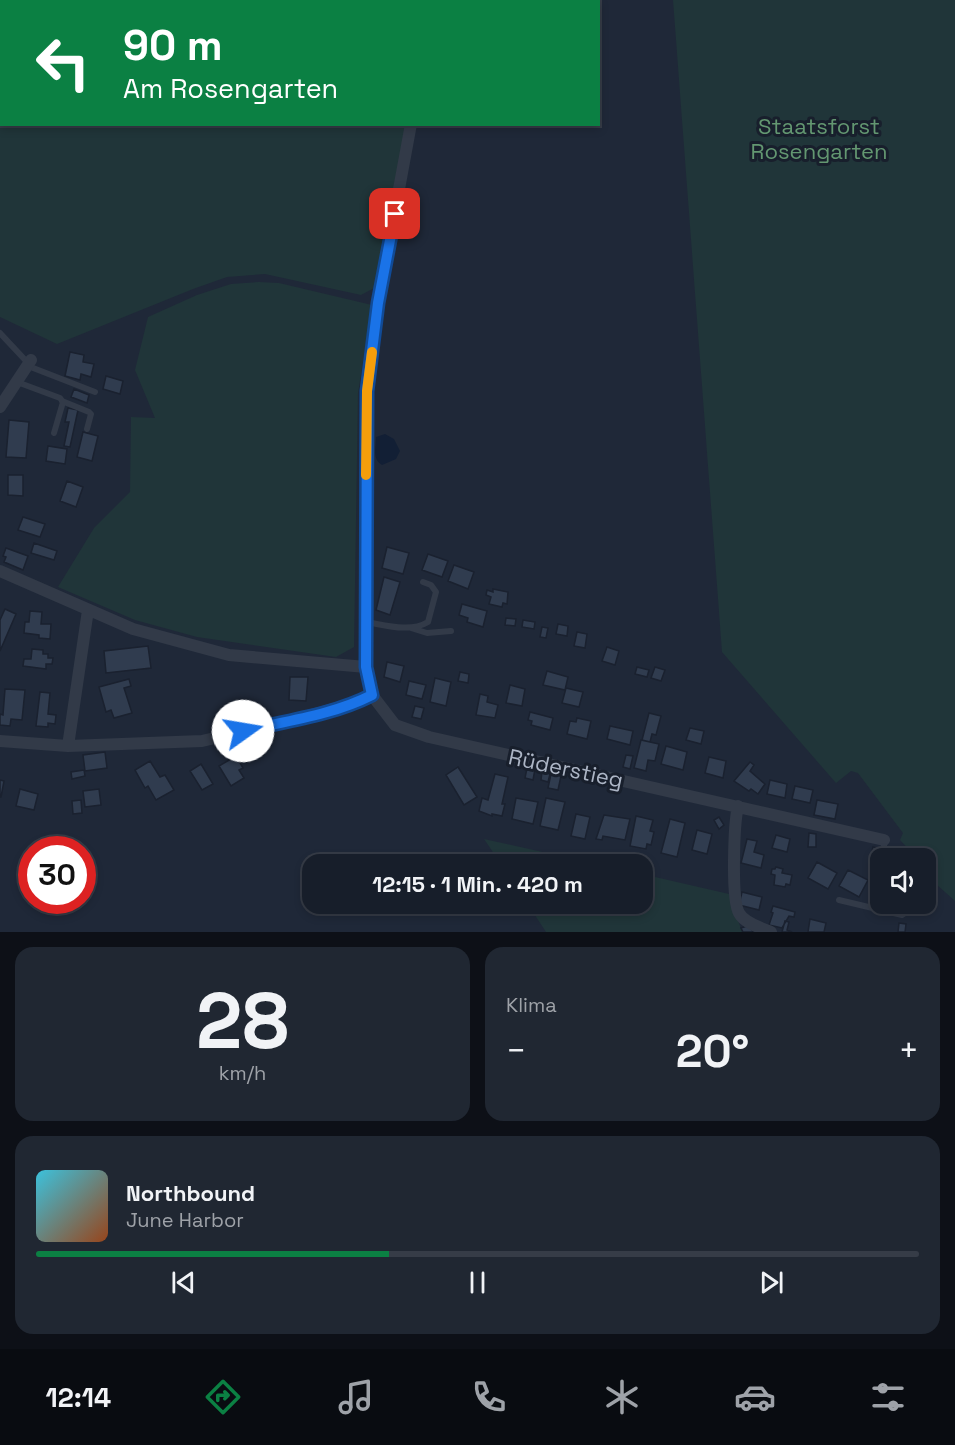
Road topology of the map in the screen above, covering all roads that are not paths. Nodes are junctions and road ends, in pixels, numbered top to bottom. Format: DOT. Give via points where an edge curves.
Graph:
graph roads {
  1 [pos="411,126"];
  2 [pos="0,333"];
  3 [pos="6,340"];
  4 [pos="0,345"];
  5 [pos="29,363"];
  6 [pos="16,382"];
  7 [pos="95,392"];
  8 [pos="62,401"];
  9 [pos="0,407"];
  10 [pos="87,429"];
  11 [pos="54,433"];
  12 [pos="0,571"];
  13 [pos="423,582"];
  14 [pos="88,610"];
  15 [pos="366,622"];
  16 [pos="411,628"];
  17 [pos="452,631"];
  18 [pos="366,667"];
  19 [pos="372,695"];
  20 [pos="0,741"];
  21 [pos="68,746"];
  22 [pos="738,806"];
  23 [pos="884,840"];
  24 [pos="885,848"];
  25 [pos="839,900"];
  26 [pos="870,907"];
  27 [pos="771,932"];
  1 -- 15 [label="street" via="378,303 367,391"];
  2 -- 3 [label="lane"];
  3 -- 4 [label="lane"];
  3 -- 5 [label="lane"];
  5 -- 6 [label="street"];
  5 -- 7 [label="lane"];
  6 -- 8 [label="lane"];
  6 -- 9 [label="street"];
  8 -- 10 [label="lane" via="89,412"];
  8 -- 11 [label="lane"];
  12 -- 14 [label="street"];
  13 -- 16 [label="lane" via="435,588 436,596 428,622"];
  14 -- 18 [label="street" via="133,629 229,656"];
  14 -- 21 [label="street"];
  15 -- 16 [label="lane"];
  15 -- 18 [label="street"];
  16 -- 17 [label="lane" via="427,633"];
  18 -- 19 [label="street"];
  19 -- 21 [label="street" via="315,714 202,741"];
  19 -- 22 [label="street, Rüderstieg" via="394,725 429,737"];
  20 -- 21 [label="street"];
  22 -- 23 [label="street, Rüderstieg"];
  22 -- 27 [label="street" via="734,898 742,917"];
  23 -- 24 [label="lane"];
  25 -- 26 [label="lane"];
}
